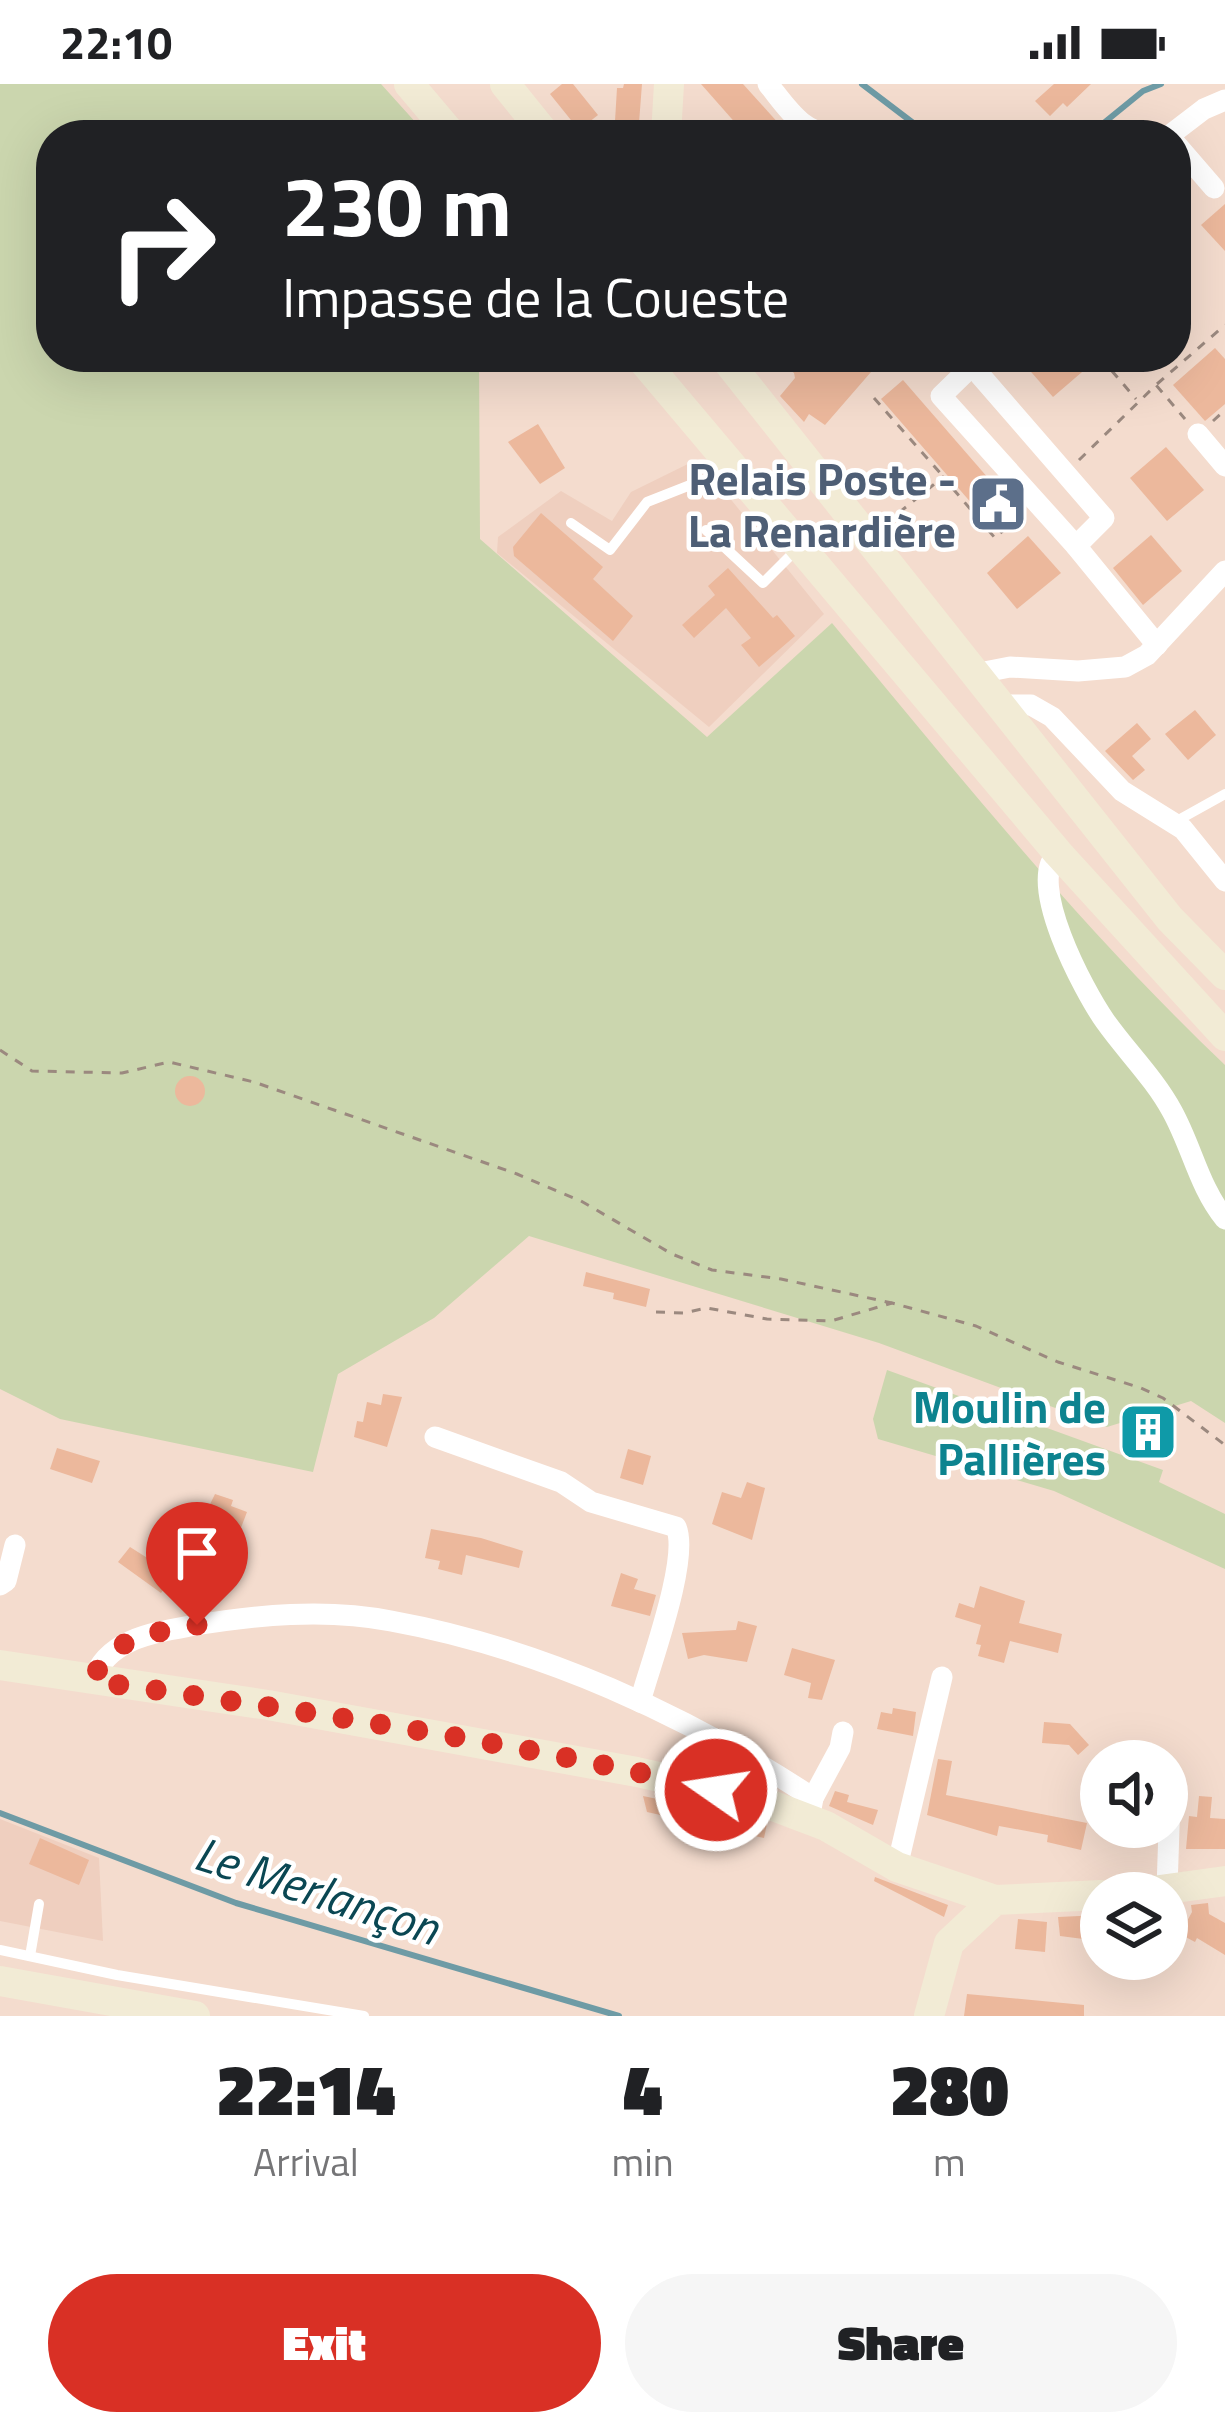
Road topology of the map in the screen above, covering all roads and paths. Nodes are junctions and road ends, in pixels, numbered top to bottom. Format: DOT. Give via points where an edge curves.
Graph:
graph roads {
  1 [pos="409,84"];
  2 [pos="505,84"];
  3 [pos="669,84"];
  4 [pos="767,84"];
  5 [pos="1225,100"];
  6 [pos="439,120"];
  7 [pos="534,120"];
  8 [pos="667,120"];
  9 [pos="800,120"];
  10 [pos="1190,120"];
  11 [pos="1191,161"];
  12 [pos="1214,188"];
  13 [pos="1225,325"];
  14 [pos="1191,355"];
  15 [pos="653,372"];
  16 [pos="736,372"];
  17 [pos="965,372"];
  18 [pos="979,372"];
  19 [pos="1113,372"];
  20 [pos="1171,372"];
  21 [pos="1156,385"];
  22 [pos="874,398"];
  23 [pos="1198,434"];
  24 [pos="1225,466"];
  25 [pos="734,468"];
  26 [pos="943,477"];
  27 [pos="571,523"];
  28 [pos="706,530"];
  29 [pos="800,546"];
  30 [pos="1076,546"];
  31 [pos="1225,571"];
  32 [pos="1157,645"];
  33 [pos="974,674"];
  34 [pos="999,705"];
  35 [pos="1225,794"];
  36 [pos="1173,823"];
  37 [pos="1058,853"];
  38 [pos="1225,881"];
  39 [pos="1225,975"];
  40 [pos="1225,1036"];
  41 [pos="0,1050"];
  42 [pos="1225,1220"];
  43 [pos="892,1304"];
  44 [pos="656,1312"];
  45 [pos="435,1437"];
  46 [pos="1225,1445"];
  47 [pos="15,1545"];
  48 [pos="0,1585"];
  49 [pos="0,1665"];
  50 [pos="942,1677"];
  51 [pos="93,1681"];
  52 [pos="640,1702"];
  53 [pos="843,1732"];
  54 [pos="811,1809"];
  55 [pos="897,1867"];
  56 [pos="1225,1881"];
  57 [pos="1188,1886"];
  58 [pos="1080,1896"];
  59 [pos="994,1900"];
  60 [pos="39,1904"];
  61 [pos="0,1950"];
  62 [pos="30,1956"];
  63 [pos="0,1981"];
  64 [pos="195,2016"];
  65 [pos="364,2016"];
  66 [pos="929,2016"];
  1 -- 6 [label="street"];
  2 -- 7 [label="street"];
  3 -- 8 [label="street"];
  4 -- 9 [label="street"];
  5 -- 10 [label="street"];
  11 -- 12 [label="street"];
  13 -- 14 [label="path"];
  15 -- 25 [label="street"];
  16 -- 33 [label="street"];
  17 -- 30 [label="street" via="940,396"];
  18 -- 30 [label="street" via="1104,518"];
  19 -- 21 [label="path" via="1137,400"];
  20 -- 21 [label="path"];
  21 -- 23 [label="path"];
  22 -- 26 [label="path"];
  23 -- 24 [label="street"];
  25 -- 27 [label="lane" via="647,502 610,550"];
  25 -- 29 [label="street"];
  28 -- 29 [label="lane" via="764,583"];
  29 -- 37 [label="street"];
  30 -- 32 [label="street"];
  31 -- 32 [label="street"];
  32 -- 33 [label="street" via="1125,667"];
  33 -- 34 [label="street"];
  34 -- 36 [label="street" via="1031,705 1052,717 1122,791"];
  34 -- 39 [label="street" via="1170,919"];
  35 -- 36 [label="lane"];
  36 -- 38 [label="street"];
  37 -- 40 [label="street"];
  37 -- 42 [label="street" via="1046,872 1049,903 1071,956 1102,1018 1160,1089"];
  41 -- 43 [label="path" via="32,1071 122,1073 169,1062 254,1082 518,1174 712,1270"];
  43 -- 44 [label="path" via="831,1322 707,1308"];
  43 -- 46 [label="path" via="976,1326 1141,1388"];
  45 -- 52 [label="street" via="561,1482 591,1502 676,1527 677,1568"];
  47 -- 48 [label="street"];
  49 -- 51 [label="street"];
  50 -- 55 [label="street"];
  51 -- 52 [label="street" via="100,1660 118,1646 164,1631 329,1615 389,1620 510,1650"];
  51 -- 54 [label="street" via="268,1705"];
  52 -- 54 [label="street"];
  53 -- 54 [label="street"];
  54 -- 55 [label="street"];
  55 -- 59 [label="street"];
  56 -- 57 [label="street"];
  58 -- 59 [label="street"];
  59 -- 66 [label="street" via="949,1943"];
  60 -- 62 [label="lane"];
  61 -- 62 [label="lane"];
  62 -- 65 [label="lane"];
  63 -- 64 [label="street"];
}
